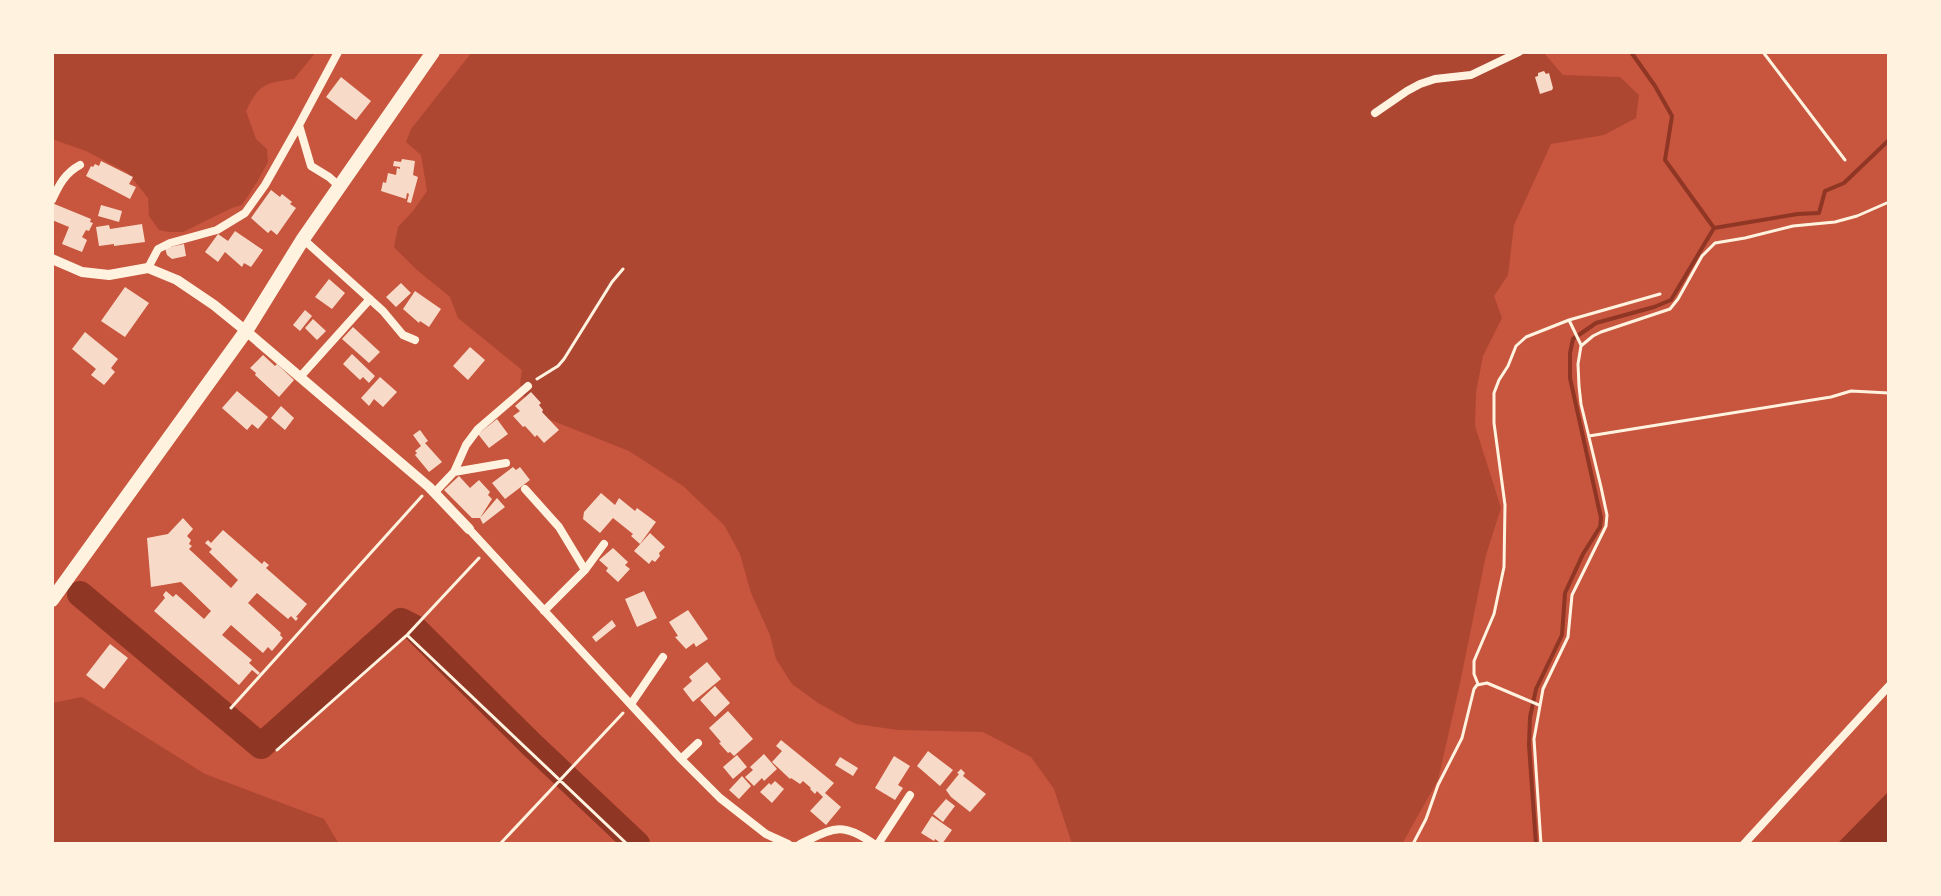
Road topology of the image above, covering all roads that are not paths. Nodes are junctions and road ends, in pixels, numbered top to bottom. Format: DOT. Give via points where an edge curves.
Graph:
graph roads {
  1 [pos="338,52"];
  2 [pos="433,52"];
  3 [pos="1519,52"];
  4 [pos="1375,113"];
  5 [pos="299,125"];
  6 [pos="80,165"];
  7 [pos="339,186"];
  8 [pos="52,200"];
  9 [pos="303,239"];
  10 [pos="52,259"];
  11 [pos="148,268"];
  12 [pos="370,299"];
  13 [pos="246,331"];
  14 [pos="415,340"];
  15 [pos="300,377"];
  16 [pos="528,386"];
  17 [pos="506,463"];
  18 [pos="454,472"];
  19 [pos="525,489"];
  20 [pos="432,490"];
  21 [pos="469,529"];
  22 [pos="604,544"];
  23 [pos="585,570"];
  24 [pos="53,598"];
  25 [pos="544,611"];
  26 [pos="663,657"];
  27 [pos="1889,686"];
  28 [pos="631,704"];
  29 [pos="698,743"];
  30 [pos="681,759"];
  31 [pos="910,795"];
  32 [pos="788,844"];
  33 [pos="800,844"];
  34 [pos="876,844"];
  35 [pos="1744,844"];
  1 -- 5 [label="street"];
  2 -- 7 [label="main road"];
  3 -- 4 [label="street" via="1471,75 1420,84"];
  5 -- 7 [label="street" via="311,166"];
  5 -- 11 [label="street" via="245,213 217,230 158,249"];
  6 -- 8 [label="street" via="69,171"];
  7 -- 9 [label="main road"];
  9 -- 12 [label="street"];
  9 -- 13 [label="main road"];
  10 -- 11 [label="street" via="82,272 109,275"];
  11 -- 13 [label="street" via="177,280"];
  12 -- 14 [label="street" via="403,335"];
  12 -- 15 [label="street"];
  13 -- 15 [label="street"];
  13 -- 24 [label="main road"];
  15 -- 20 [label="street"];
  16 -- 18 [label="street" via="478,429"];
  17 -- 18 [label="street"];
  18 -- 20 [label="street"];
  19 -- 23 [label="street" via="559,527"];
  20 -- 21 [label="street"];
  21 -- 25 [label="street"];
  22 -- 23 [label="street"];
  23 -- 25 [label="street"];
  25 -- 28 [label="street"];
  26 -- 28 [label="street"];
  27 -- 35 [label="street"];
  28 -- 30 [label="street"];
  29 -- 30 [label="street"];
  30 -- 32 [label="street" via="742,817"];
  31 -- 34 [label="street"];
  33 -- 34 [label="street" via="839,829"];
}
